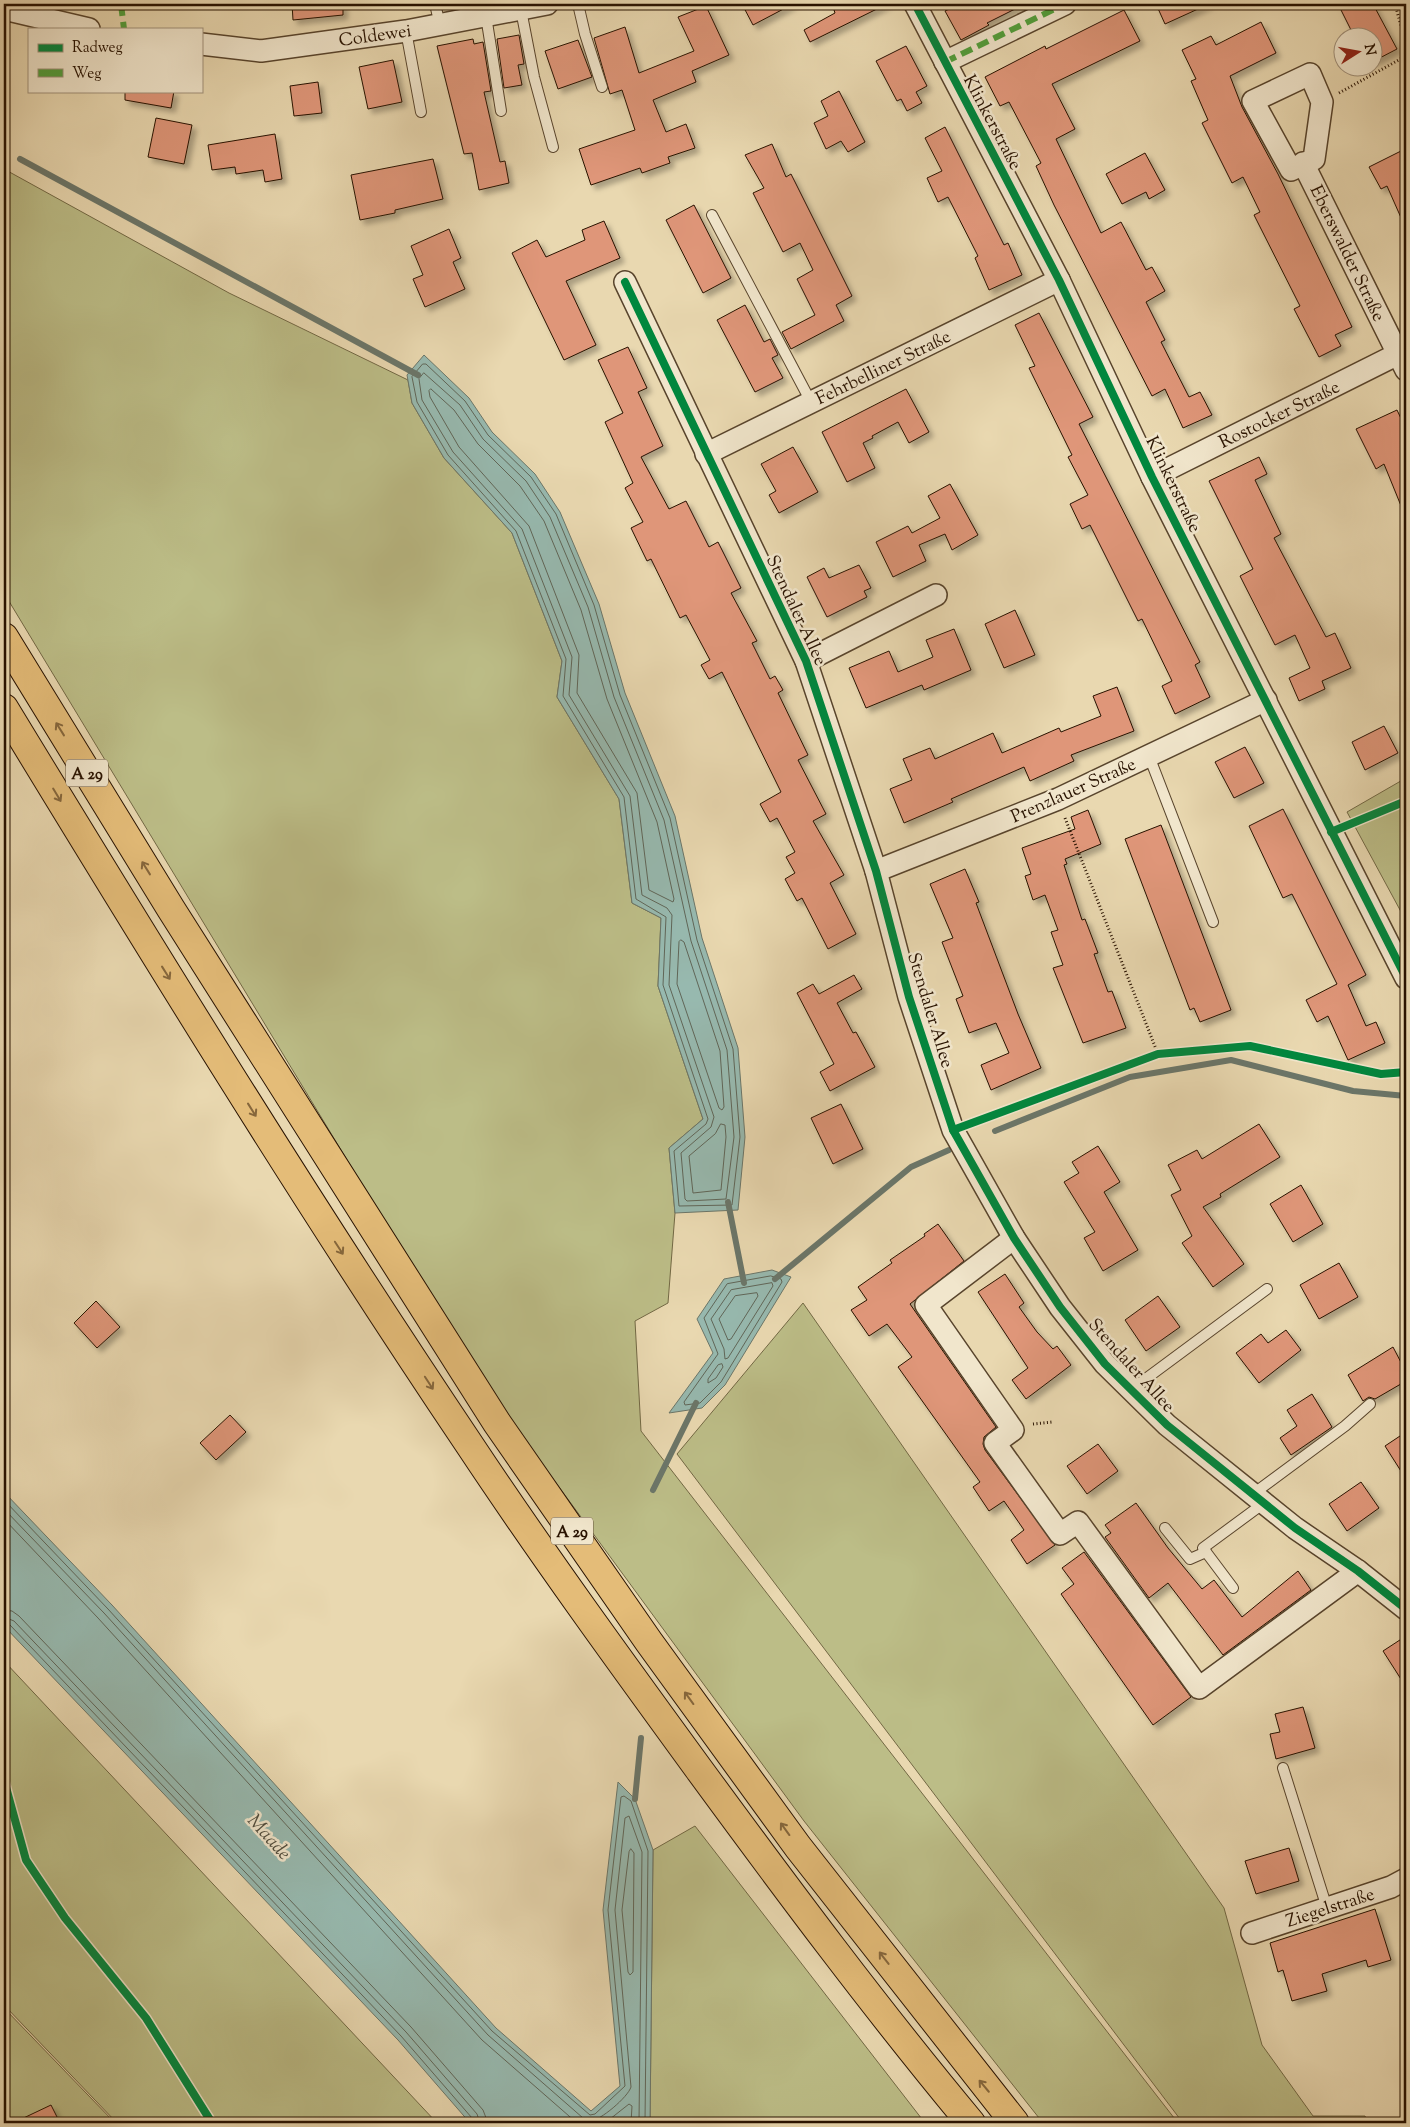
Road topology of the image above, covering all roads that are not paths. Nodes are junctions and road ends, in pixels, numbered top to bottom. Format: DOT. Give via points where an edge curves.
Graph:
graph roads {
  1 [pos="435,4"];
  2 [pos="547,4"];
  3 [pos="578,4"];
  4 [pos="916,4"];
  5 [pos="1064,4"];
  6 [pos="4,9"];
  7 [pos="521,10"];
  8 [pos="486,16"];
  9 [pos="440,25"];
  10 [pos="85,28"];
  11 [pos="406,31"];
  12 [pos="202,44"];
  13 [pos="945,62"];
  14 [pos="602,88"];
  15 [pos="501,111"];
  16 [pos="421,112"];
  17 [pos="553,147"];
  18 [pos="1303,163"];
  19 [pos="712,215"];
  20 [pos="1059,280"];
  21 [pos="625,282"];
  22 [pos="1404,358"];
  23 [pos="811,402"];
  24 [pos="706,454"];
  25 [pos="1152,477"];
  26 [pos="936,595"];
  27 [pos="4,637"];
  28 [pos="806,661"];
  29 [pos="1266,700"];
  30 [pos="4,708"];
  31 [pos="1149,756"];
  32 [pos="876,871"];
  33 [pos="1213,922"];
  34 [pos="1406,978"];
  35 [pos="1014,1238"];
  36 [pos="1267,1289"];
  37 [pos="1132,1389"];
  38 [pos="1370,1404"];
  39 [pos="1258,1499"];
  40 [pos="1165,1528"];
  41 [pos="1206,1552"];
  42 [pos="1358,1571"];
  43 [pos="1233,1588"];
  44 [pos="1406,1609"];
  45 [pos="1283,1768"];
  46 [pos="1406,1880"];
  47 [pos="1327,1908"];
  48 [pos="1252,1932"];
  49 [pos="971,2123"];
  50 [pos="1016,2123"];
  1 -- 9 [label="lane"];
  2 -- 7 [label="street, Coldewei"];
  3 -- 14 [label="lane"];
  4 -- 13 [label="street, Klinkerstraße"];
  5 -- 13 [label="street"];
  6 -- 10 [label="street"];
  7 -- 8 [label="street, Coldewei"];
  7 -- 17 [label="lane" via="534,77"];
  8 -- 9 [label="street, Coldewei"];
  8 -- 15 [label="lane"];
  9 -- 11 [label="street, Coldewei"];
  11 -- 12 [label="street, Coldewei" via="261,50"];
  11 -- 16 [label="lane"];
  13 -- 20 [label="street, Klinkerstraße"];
  18 -- 18 [label="street, Eberswalder Straße" via="1314,158 1322,102 1310,74 1254,101 1290,170"];
  18 -- 22 [label="street, Eberswalder Straße"];
  19 -- 23 [label="lane"];
  20 -- 23 [label="street, Fehrbelliner Straße"];
  20 -- 25 [label="street, Klinkerstraße"];
  21 -- 24 [label="street, Stendaler Allee"];
  22 -- 25 [label="street, Rostocker Straße"];
  23 -- 24 [label="street, Fehrbelliner Straße"];
  24 -- 28 [label="street, Stendaler Allee"];
  25 -- 29 [label="street, Klinkerstraße"];
  26 -- 28 [label="street, Stendaler Allee"];
  50 -- 27 [label="highway, A 29, one-way" via="798,1847 649,1642 498,1423 171,909"];
  28 -- 32 [label="street, Stendaler Allee"];
  29 -- 31 [label="street, Prenzlauer Straße"];
  29 -- 34 [label="street, Klinkerstraße"];
  30 -- 49 [label="highway, A 29, one-way" via="318,1216 471,1447 612,1650 772,1869"];
  31 -- 32 [label="street, Prenzlauer Straße" via="1058,799"];
  31 -- 33 [label="lane"];
  32 -- 35 [label="street, Stendaler Allee" via="909,997 953,1130"];
  35 -- 37 [label="street, Stendaler Allee" via="1060,1307 1105,1364"];
  35 -- 42 [label="street" via="926,1305 1013,1430 994,1443 1026,1488 1060,1534 1078,1522 1199,1688"];
  36 -- 37 [label="lane"];
  37 -- 39 [label="street, Stendaler Allee" via="1166,1425"];
  38 -- 39 [label="lane"];
  39 -- 41 [label="lane" via="1203,1548"];
  39 -- 42 [label="street, Stendaler Allee"];
  40 -- 41 [label="lane" via="1190,1559"];
  41 -- 43 [label="lane"];
  42 -- 44 [label="street, Stendaler Allee"];
  45 -- 47 [label="lane"];
  46 -- 47 [label="street, Ziegelstraße"];
  47 -- 48 [label="street, Ziegelstraße"];
}
